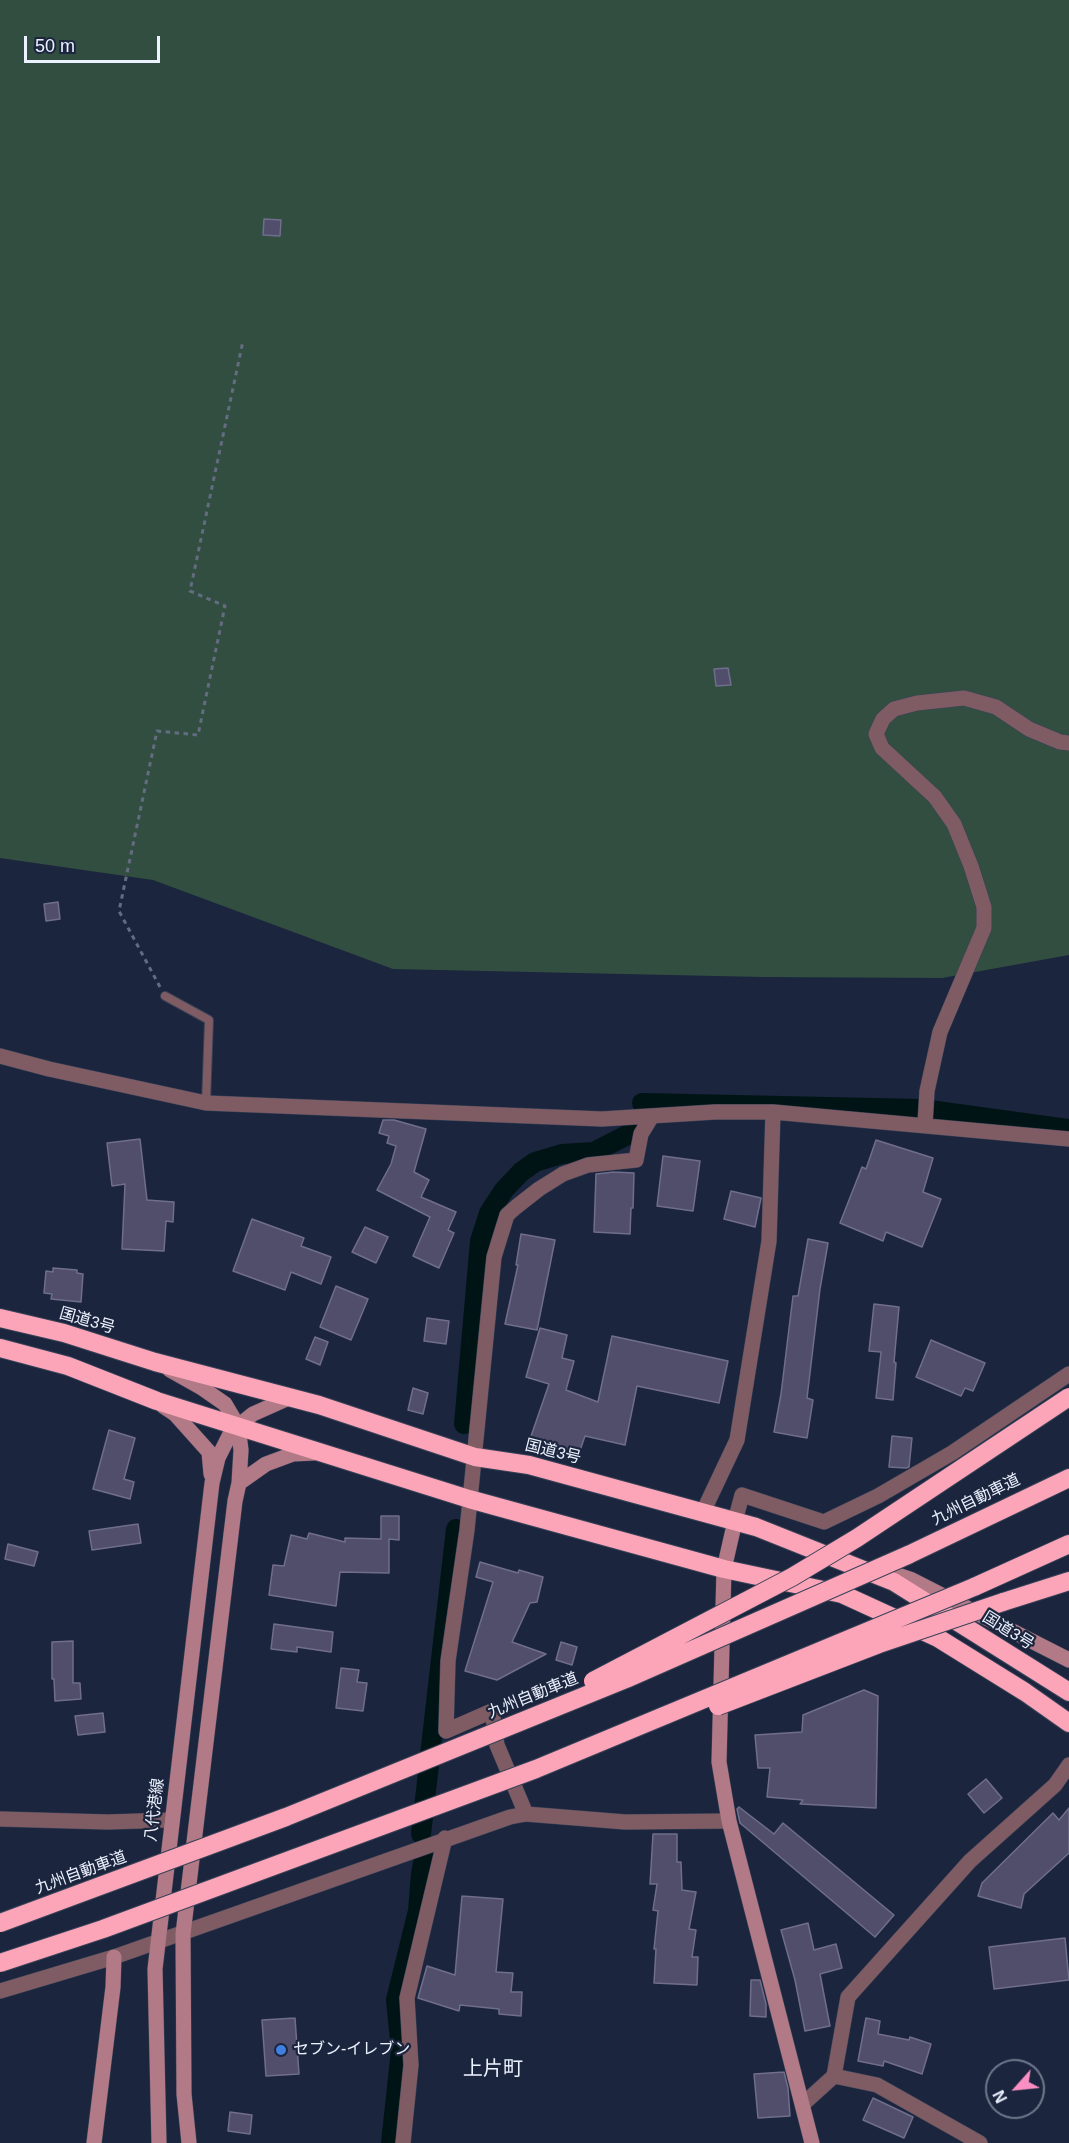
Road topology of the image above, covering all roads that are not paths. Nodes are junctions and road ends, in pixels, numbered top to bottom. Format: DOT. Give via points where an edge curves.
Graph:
graph roads {
  1 [pos="1069,743"];
  2 [pos="165,996"];
  3 [pos="0,1056"];
  4 [pos="206,1103"];
  5 [pos="773,1112"];
  6 [pos="652,1116"];
  7 [pos="925,1124"];
  8 [pos="1069,1139"];
  9 [pos="0,1318"];
  10 [pos="0,1348"];
  11 [pos="154,1362"];
  12 [pos="1069,1374"];
  13 [pos="291,1397"];
  14 [pos="1069,1397"];
  15 [pos="157,1401"];
  16 [pos="238,1426"];
  17 [pos="323,1452"];
  18 [pos="475,1457"];
  19 [pos="1069,1478"];
  20 [pos="212,1483"];
  21 [pos="239,1483"];
  22 [pos="469,1499"];
  23 [pos="703,1512"];
  24 [pos="735,1521"];
  25 [pos="756,1527"];
  26 [pos="1069,1544"];
  27 [pos="724,1569"];
  28 [pos="1069,1581"];
  29 [pos="1069,1660"];
  30 [pos="1069,1692"];
  31 [pos="1069,1723"];
  32 [pos="493,1733"];
  33 [pos="1069,1765"];
  34 [pos="536,1769"];
  35 [pos="526,1814"];
  36 [pos="0,1819"];
  37 [pos="171,1820"];
  38 [pos="729,1821"];
  39 [pos="445,1838"];
  40 [pos="0,1923"];
  41 [pos="183,1934"];
  42 [pos="158,1942"];
  43 [pos="114,1958"];
  44 [pos="0,1963"];
  45 [pos="0,1991"];
  46 [pos="834,2076"];
  47 [pos="803,2104"];
  48 [pos="94,2143"];
  49 [pos="159,2143"];
  50 [pos="189,2143"];
  51 [pos="403,2143"];
  52 [pos="812,2143"];
  53 [pos="980,2143"];
  1 -- 7 [label="street" via="1029,729 996,707 964,698 894,709 883,719 876,734 882,748 934,797 954,824 984,907 984,928 940,1032 927,1091"];
  2 -- 4 [label="lane" via="209,1020"];
  3 -- 4 [label="street"];
  4 -- 6 [label="street" via="591,1119"];
  5 -- 6 [label="street"];
  5 -- 7 [label="street"];
  5 -- 23 [label="street" via="769,1241 737,1440"];
  6 -- 18 [label="street" via="641,1134 636,1160 588,1165 563,1174 507,1215 494,1257"];
  7 -- 8 [label="street"];
  9 -- 11 [label="highway, 国道3号" via="64,1333"];
  10 -- 15 [label="highway" via="68,1366"];
  11 -- 13 [label="highway, 国道3号"];
  11 -- 16 [label="main road" via="225,1404"];
  12 -- 24 [label="street" via="952,1453 824,1522 742,1495"];
  13 -- 16 [label="main road, 八代港線" via="253,1414"];
  13 -- 18 [label="highway, 国道3号"];
  14 -- 32 [label="highway, bridge" via="910,1504 801,1571"];
  15 -- 16 [label="highway"];
  15 -- 20 [label="main road, 八代港線" via="176,1414 209,1452"];
  16 -- 17 [label="highway"];
  16 -- 20 [label="main road, 八代港線" via="218,1458"];
  16 -- 21 [label="main road"];
  17 -- 21 [label="main road" via="293,1454 266,1464"];
  17 -- 22 [label="highway"];
  18 -- 22 [label="street"];
  18 -- 23 [label="highway, 国道3号" via="529,1465"];
  19 -- 32 [label="highway, 九州自動車道, bridge" via="908,1555"];
  20 -- 37 [label="main road, 八代港線"];
  21 -- 41 [label="main road"];
  22 -- 27 [label="highway"];
  22 -- 35 [label="street" via="448,1661 446,1731 492,1711 497,1745"];
  23 -- 24 [label="highway, 国道3号"];
  24 -- 25 [label="highway, 国道3号"];
  24 -- 27 [label="main road"];
  25 -- 29 [label="main road" via="910,1579"];
  25 -- 30 [label="highway, 国道3号" via="894,1582"];
  26 -- 34 [label="highway, bridge"];
  27 -- 31 [label="highway" via="843,1594 938,1638"];
  27 -- 38 [label="main road" via="719,1762"];
  28 -- 34 [label="highway, bridge" via="879,1644 623,1743"];
  32 -- 40 [label="highway, 九州自動車道, bridge" via="286,1817"];
  33 -- 46 [label="street" via="1055,1785 970,1861 848,1997"];
  34 -- 44 [label="highway, bridge" via="103,1929"];
  35 -- 38 [label="street" via="625,1822"];
  35 -- 39 [label="street"];
  36 -- 37 [label="street"];
  37 -- 42 [label="main road, 八代港線"];
  38 -- 47 [label="main road"];
  39 -- 41 [label="street"];
  39 -- 51 [label="street" via="408,1998 411,2066"];
  41 -- 42 [label="street"];
  41 -- 50 [label="main road" via="184,2094"];
  42 -- 43 [label="street"];
  42 -- 49 [label="main road, 八代港線" via="155,1969"];
  43 -- 45 [label="street"];
  43 -- 48 [label="main road"];
  46 -- 47 [label="street"];
  46 -- 53 [label="street" via="877,2085"];
  47 -- 52 [label="main road"];
}
